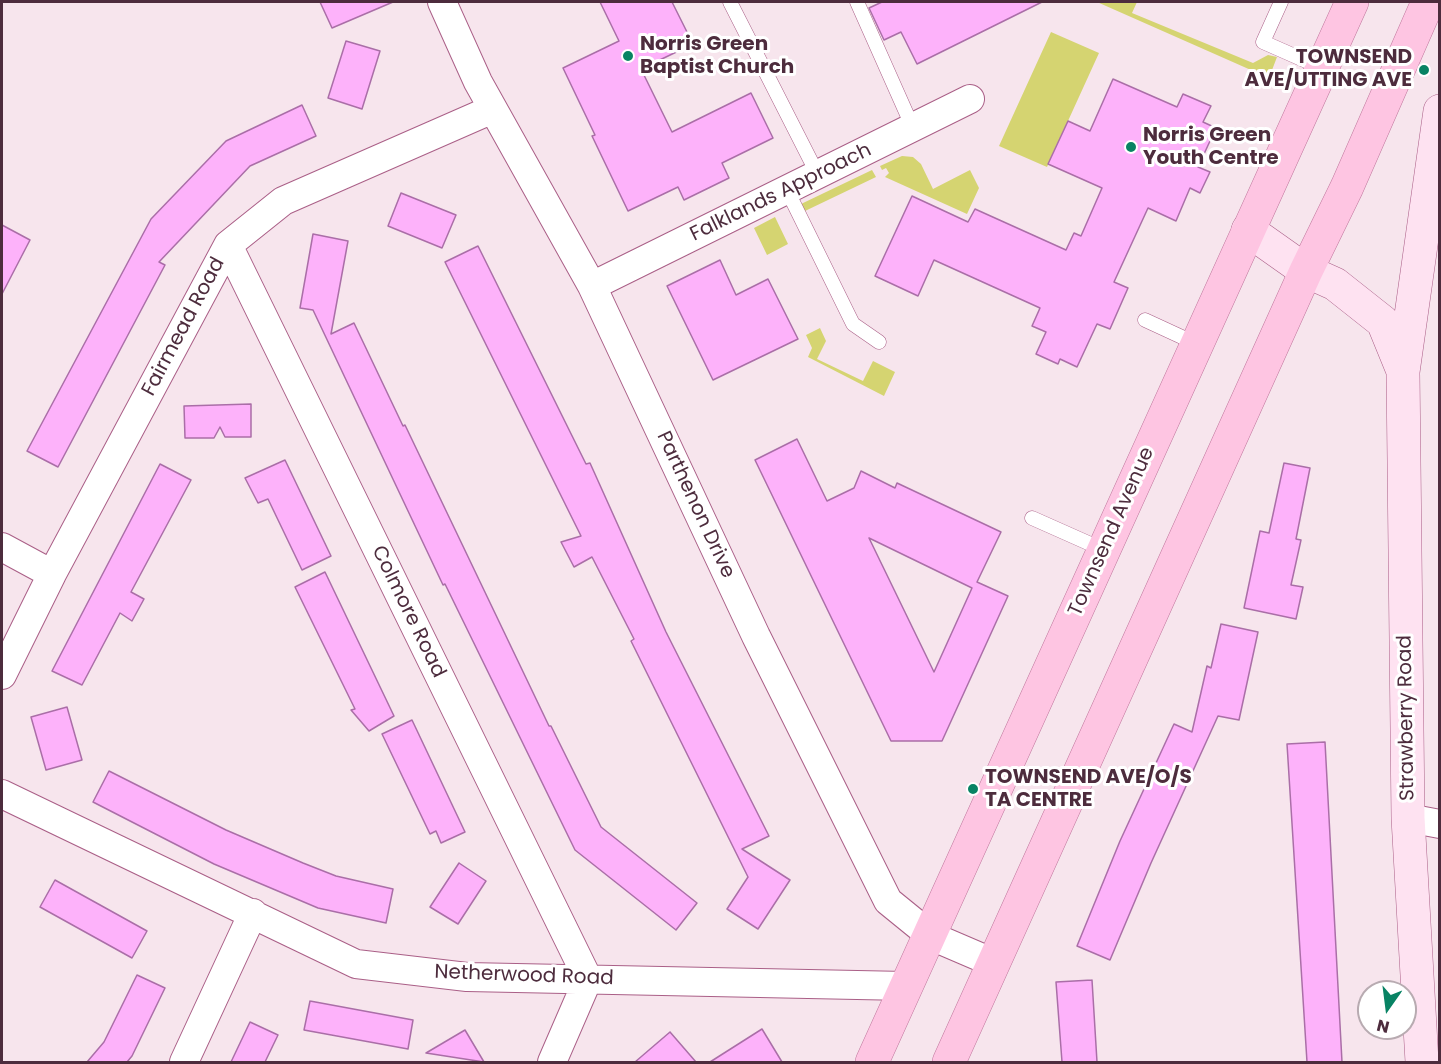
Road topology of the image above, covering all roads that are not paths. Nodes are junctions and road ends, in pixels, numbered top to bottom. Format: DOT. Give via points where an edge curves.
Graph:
graph roads {
  1 [pos="442,2"];
  2 [pos="730,2"];
  3 [pos="857,2"];
  4 [pos="1281,2"];
  5 [pos="1352,2"];
  6 [pos="1428,7"];
  7 [pos="1322,68"];
  8 [pos="970,99"];
  9 [pos="493,109"];
  10 [pos="1440,111"];
  11 [pos="913,128"];
  12 [pos="818,175"];
  13 [pos="787,190"];
  14 [pos="1248,230"];
  15 [pos="228,245"];
  16 [pos="1306,271"];
  17 [pos="592,286"];
  18 [pos="1144,320"];
  19 [pos="879,342"];
  20 [pos="1197,344"];
  21 [pos="1403,372"];
  22 [pos="1032,518"];
  23 [pos="2,547"];
  24 [pos="1104,550"];
  25 [pos="52,574"];
  26 [pos="2,675"];
  27 [pos="2,794"];
  28 [pos="1424,821"];
  29 [pos="253,913"];
  30 [pos="930,936"];
  31 [pos="994,963"];
  32 [pos="588,980"];
  33 [pos="906,986"];
  34 [pos="880,1060"];
  35 [pos="184,1062"];
  36 [pos="552,1062"];
  37 [pos="949,1062"];
  38 [pos="1422,1062"];
  1 -- 9 [label="street, Parthenon Drive"];
  2 -- 12 [label="lane"];
  3 -- 11 [label="lane"];
  4 -- 7 [label="lane" via="1263,42"];
  5 -- 7 [label="main road, Townsend Avenue"];
  6 -- 16 [label="main road"];
  7 -- 14 [label="main road, Townsend Avenue"];
  8 -- 11 [label="street, Falklands Approach"];
  9 -- 15 [label="street, Fairmead Road" via="283,201"];
  9 -- 17 [label="street, Parthenon Drive"];
  10 -- 21 [label="main road, Strawberry Road"];
  11 -- 12 [label="street, Falklands Approach"];
  12 -- 13 [label="street, Falklands Approach"];
  13 -- 17 [label="street, Falklands Approach"];
  13 -- 19 [label="lane" via="853,324"];
  14 -- 16 [label="main road, Strawberry Road"];
  14 -- 20 [label="main road, Townsend Avenue"];
  15 -- 25 [label="street, Fairmead Road"];
  15 -- 32 [label="street, Colmore Road"];
  16 -- 21 [label="main road, Strawberry Road" via="1335,284 1383,322"];
  16 -- 31 [label="main road"];
  17 -- 30 [label="street, Parthenon Drive" via="756,636 888,901"];
  18 -- 20 [label="lane"];
  20 -- 24 [label="main road, Townsend Avenue"];
  21 -- 28 [label="main road, Strawberry Road"];
  22 -- 24 [label="lane"];
  23 -- 25 [label="street"];
  24 -- 30 [label="main road, Townsend Avenue"];
  25 -- 26 [label="street, Fairmead Road"];
  27 -- 29 [label="street, Netherwood Road"];
  28 -- 38 [label="main road, Strawberry Road"];
  29 -- 32 [label="street, Netherwood Road" via="356,964 467,977"];
  29 -- 35 [label="street"];
  30 -- 31 [label="street, Parthenon Drive"];
  30 -- 33 [label="main road, Townsend Avenue"];
  31 -- 37 [label="main road"];
  32 -- 33 [label="street, Netherwood Road"];
  32 -- 36 [label="street"];
  33 -- 34 [label="main road, Townsend Avenue"];
}
